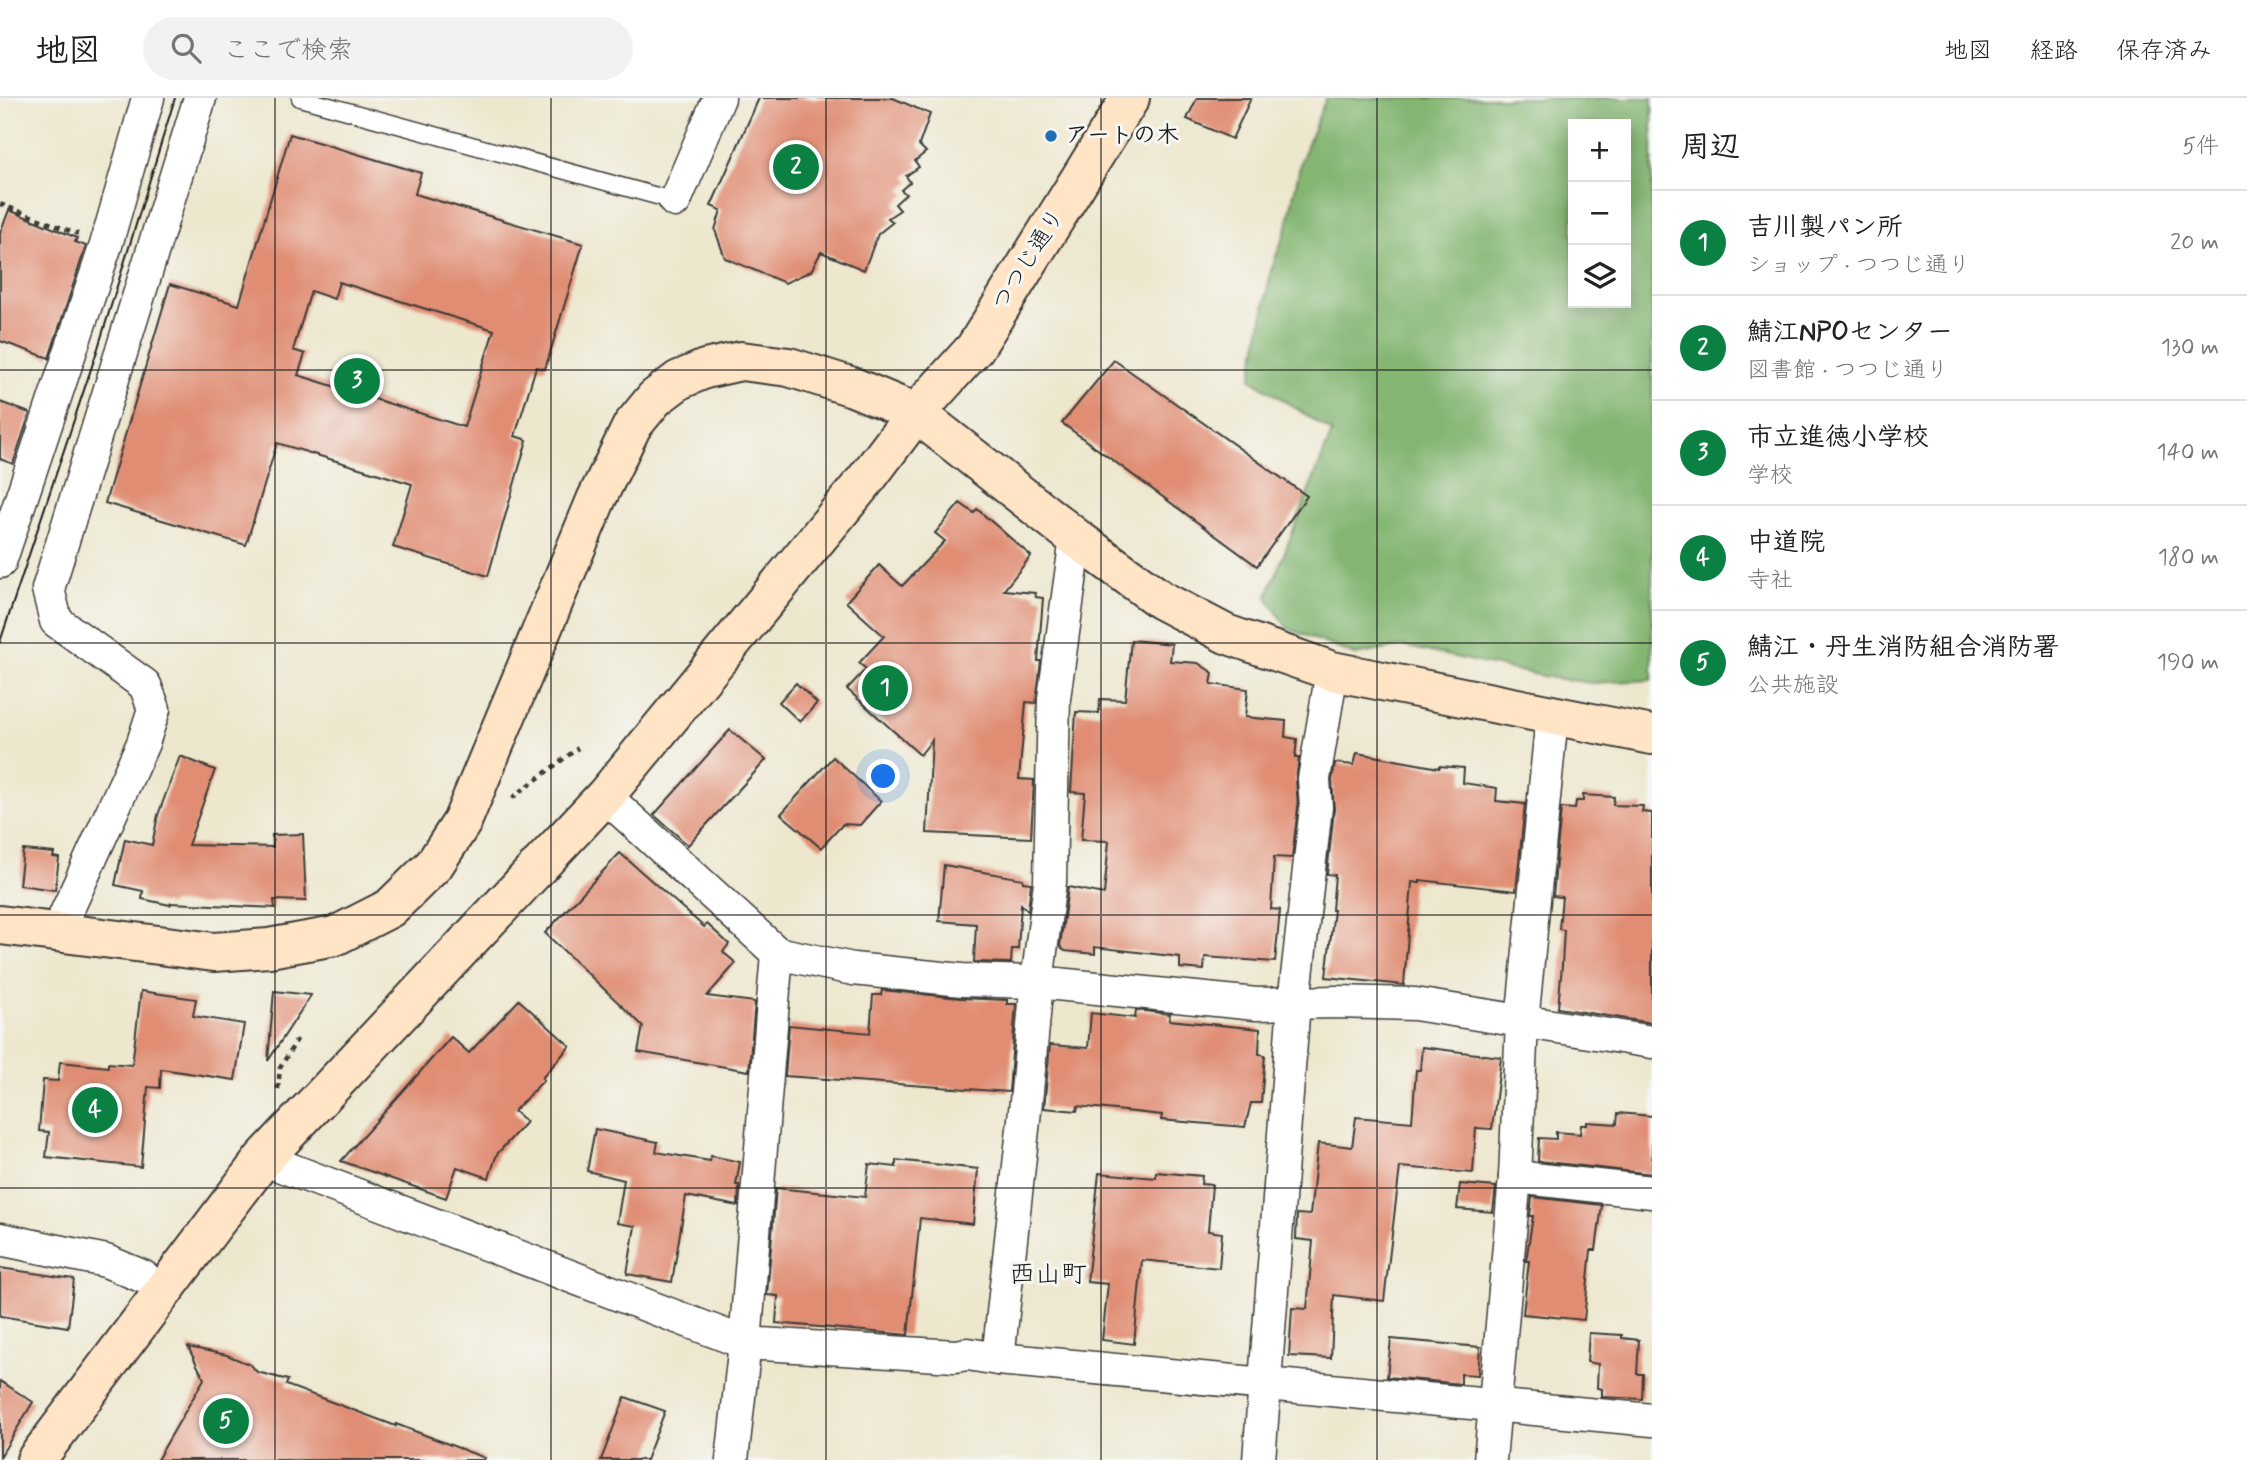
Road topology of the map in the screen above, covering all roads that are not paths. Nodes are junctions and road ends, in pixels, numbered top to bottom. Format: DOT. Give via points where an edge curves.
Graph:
graph roads {
  1 [pos="148,98"];
  2 [pos="200,98"];
  3 [pos="300,98"];
  4 [pos="719,98"];
  5 [pos="1130,98"];
  6 [pos="675,201"];
  7 [pos="916,413"];
  8 [pos="1076,538"];
  9 [pos="0,562"];
  10 [pos="1332,671"];
  11 [pos="1552,716"];
  12 [pos="1647,743"];
  13 [pos="605,796"];
  14 [pos="0,925"];
  15 [pos="58,931"];
  16 [pos="777,953"];
  17 [pos="1037,982"];
  18 [pos="1294,1003"];
  19 [pos="1522,1022"];
  20 [pos="1652,1042"];
  21 [pos="263,1159"];
  22 [pos="1515,1177"];
  23 [pos="1652,1192"];
  24 [pos="0,1239"];
  25 [pos="144,1276"];
  26 [pos="745,1343"];
  27 [pos="998,1359"];
  28 [pos="1266,1384"];
  29 [pos="1495,1405"];
  30 [pos="1652,1420"];
  31 [pos="36,1460"];
  32 [pos="732,1460"];
  33 [pos="1259,1460"];
  34 [pos="1490,1460"];
  1 -- 9 [label="street" via="106,245"];
  2 -- 15 [label="street" via="48,590 56,621 145,685 154,709"];
  3 -- 6 [label="lane"];
  4 -- 6 [label="street"];
  5 -- 7 [label="street, つつじ通り" via="975,348"];
  7 -- 8 [label="street"];
  7 -- 13 [label="street, つつじ通り"];
  7 -- 15 [label="street" via="789,367 741,361 679,380 655,398 632,426 597,500 462,822 434,866 390,908 335,936 214,952"];
  8 -- 10 [label="street" via="1161,600 1226,634"];
  8 -- 17 [label="street" via="1054,698 1050,882"];
  10 -- 11 [label="street"];
  10 -- 18 [label="street" via="1314,779 1316,807"];
  11 -- 12 [label="street" via="1602,725"];
  11 -- 19 [label="street"];
  13 -- 16 [label="street"];
  13 -- 21 [label="street, つつじ通り"];
  14 -- 15 [label="street"];
  16 -- 17 [label="street" via="852,969"];
  16 -- 26 [label="street"];
  17 -- 18 [label="street" via="1256,1004"];
  17 -- 27 [label="street"];
  18 -- 19 [label="street" via="1415,1004"];
  18 -- 28 [label="street"];
  19 -- 20 [label="street"];
  19 -- 22 [label="street"];
  21 -- 26 [label="street"];
  21 -- 31 [label="street, つつじ通り"];
  22 -- 23 [label="street"];
  22 -- 29 [label="street"];
  24 -- 25 [label="street" via="106,1261"];
  26 -- 27 [label="street"];
  26 -- 32 [label="street"];
  27 -- 28 [label="street"];
  28 -- 29 [label="street"];
  28 -- 33 [label="street"];
  29 -- 30 [label="street"];
  29 -- 34 [label="street"];
}
